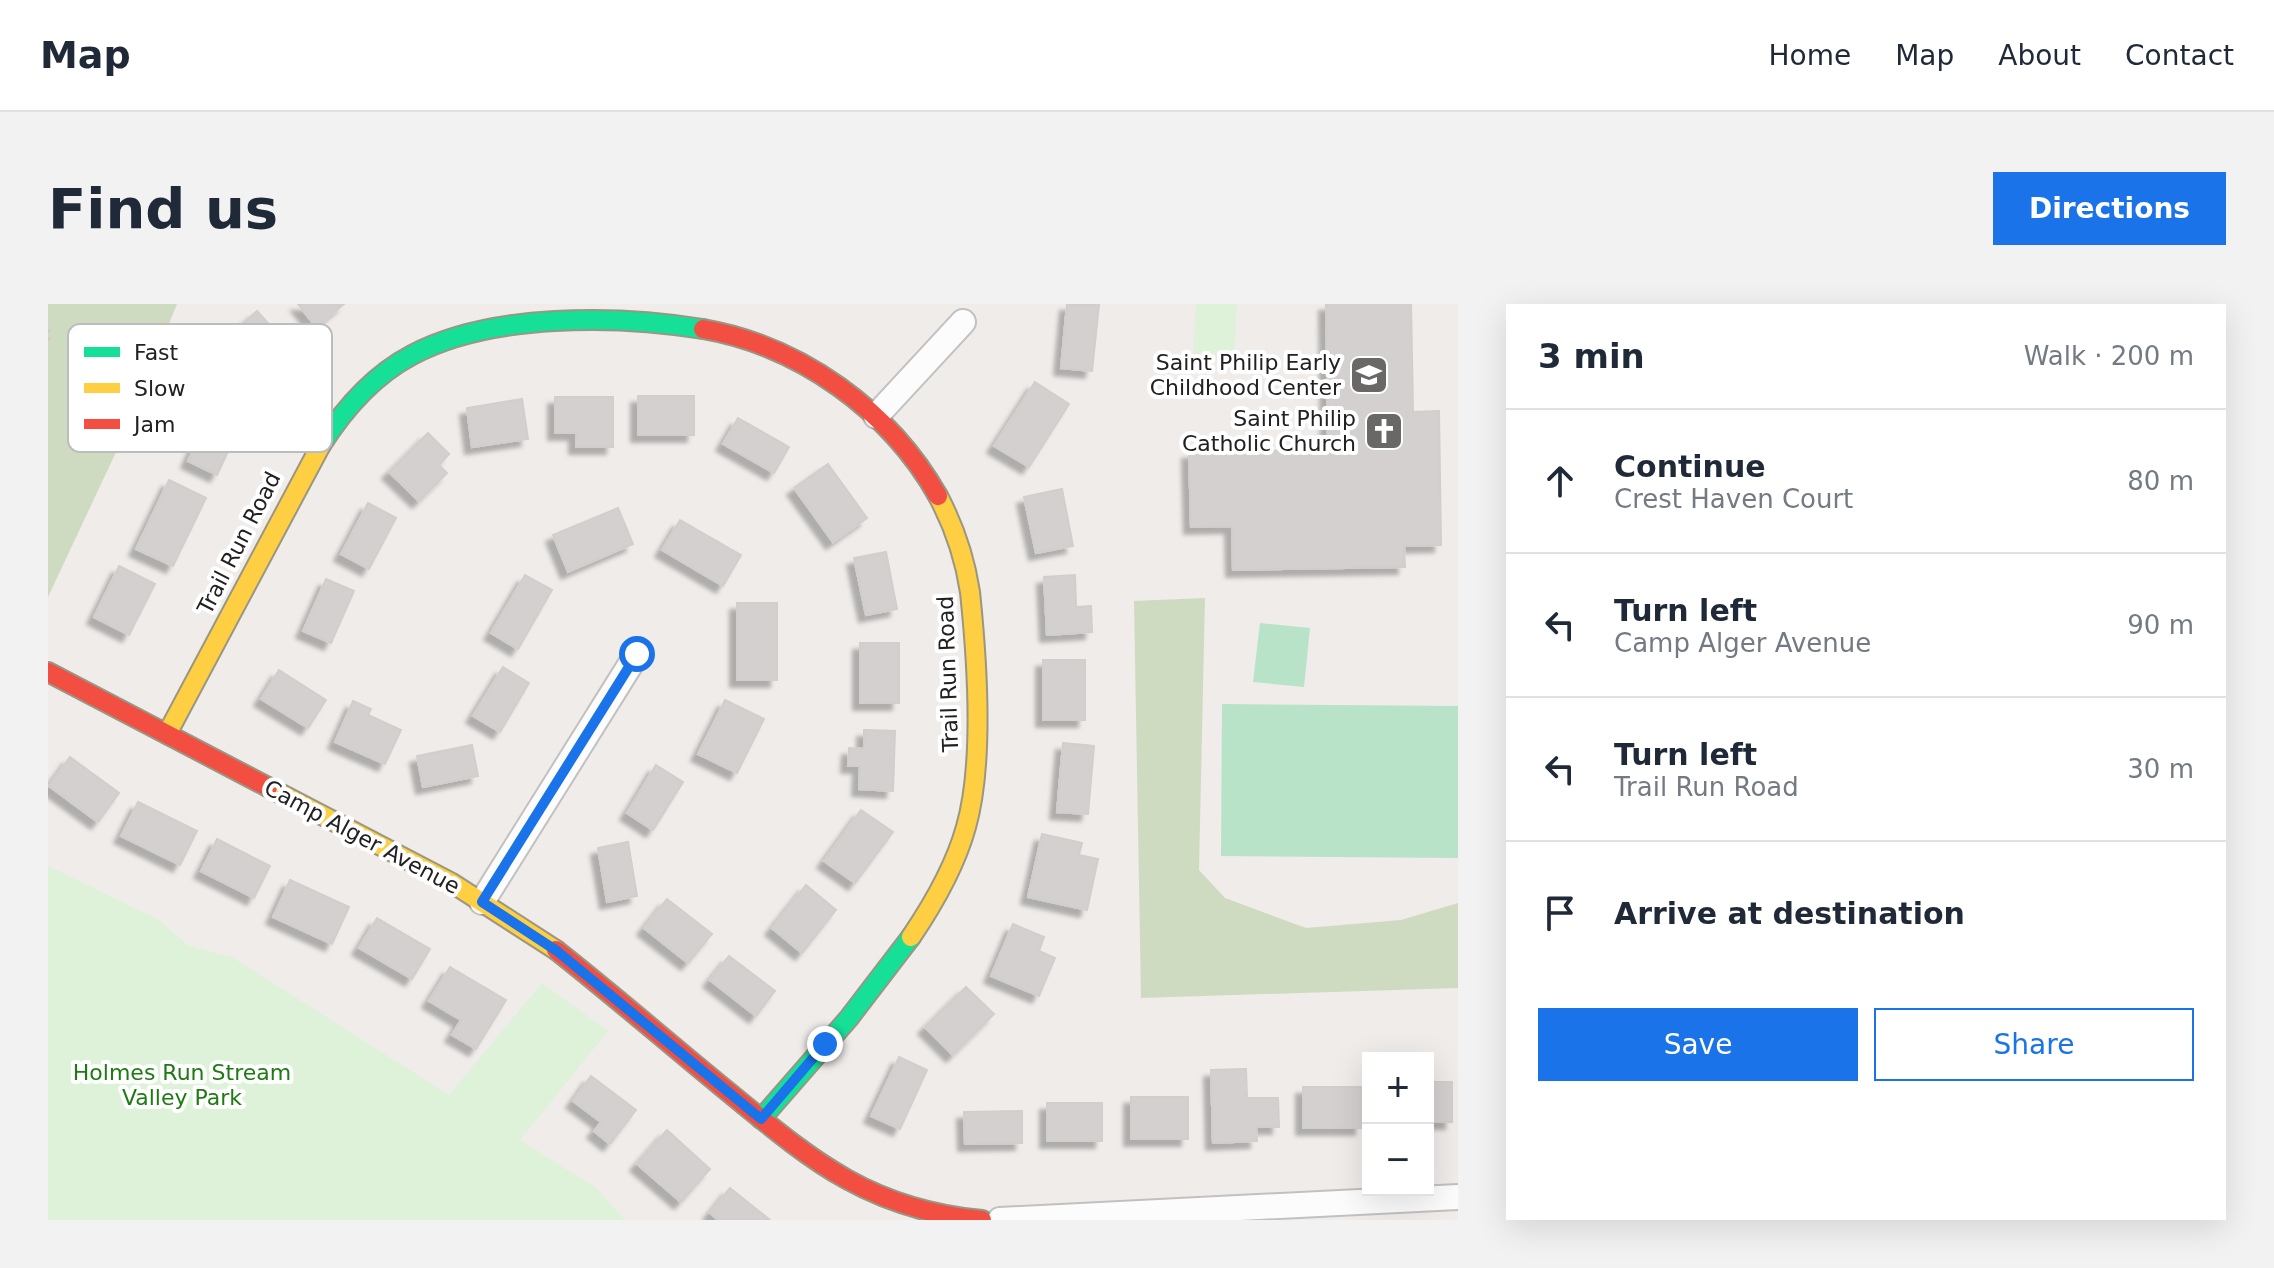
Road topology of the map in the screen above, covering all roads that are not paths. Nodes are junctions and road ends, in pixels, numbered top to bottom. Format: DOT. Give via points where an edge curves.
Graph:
graph roads {
  1 [pos="963,322"];
  2 [pos="876,416"];
  3 [pos="332,424"];
  4 [pos="315,452"];
  5 [pos="637,654"];
  6 [pos="48,672"];
  7 [pos="167,734"];
  8 [pos="482,902"];
  9 [pos="761,1119"];
  10 [pos="1458,1197"];
  11 [pos="982,1220"];
  12 [pos="1000,1220"];
  1 -- 2 [label="street"];
  2 -- 3 [label="street, Trail Run Road" via="846,392 772,350 723,334 673,324 510,324 433,346 392,367"];
  2 -- 9 [label="street, Trail Run Road" via="930,480 964,562 973,609 974,780 967,825 953,867 908,942"];
  4 -- 7 [label="street, Trail Run Road"];
  5 -- 8 [label="street"];
  6 -- 7 [label="street, Camp Alger Avenue"];
  7 -- 8 [label="street, Camp Alger Avenue"];
  8 -- 9 [label="street, Camp Alger Avenue" via="557,951"];
  9 -- 11 [label="street, Camp Alger Avenue" via="857,1189 908,1209"];
  10 -- 12 [label="street"];
}
